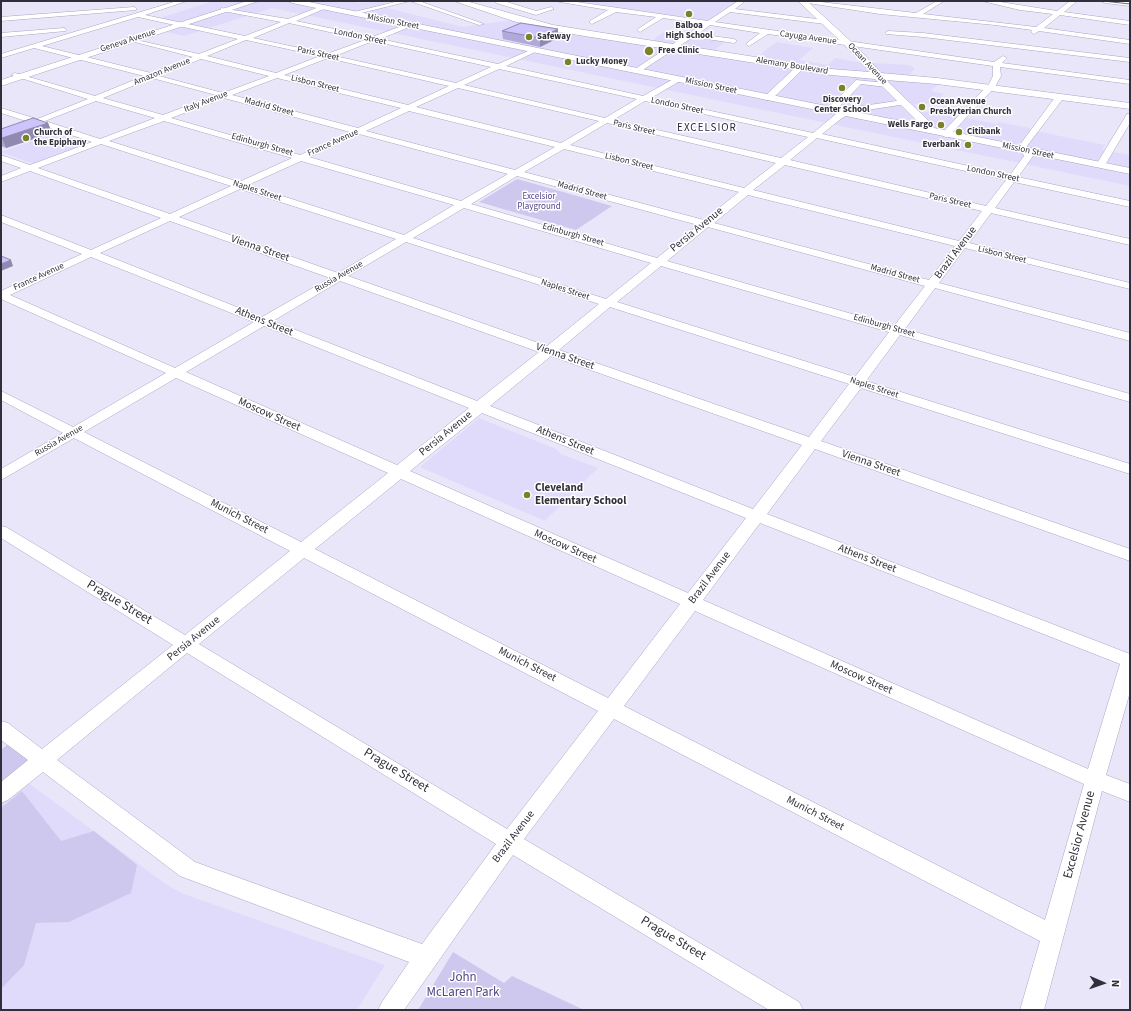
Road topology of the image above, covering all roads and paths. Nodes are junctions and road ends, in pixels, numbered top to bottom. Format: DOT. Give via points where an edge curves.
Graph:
graph roads {
  1 [pos="184,1"];
  2 [pos="248,1"];
  3 [pos="255,1"];
  4 [pos="292,1"];
  5 [pos="407,1"];
  6 [pos="413,1"];
  7 [pos="458,1"];
  8 [pos="467,1"];
  9 [pos="501,1"];
  10 [pos="557,1"];
  11 [pos="742,1"];
  12 [pos="798,1"];
  13 [pos="802,1"];
  14 [pos="808,1"];
  15 [pos="862,1"];
  16 [pos="941,1"];
  17 [pos="985,1"];
  18 [pos="1074,1"];
  19 [pos="1105,1"];
  20 [pos="1127,3"];
  21 [pos="163,7"];
  22 [pos="324,7"];
  23 [pos="853,8"];
  24 [pos="225,9"];
  25 [pos="551,10"];
  26 [pos="614,10"];
  27 [pos="729,10"];
  28 [pos="353,13"];
  29 [pos="1058,13"];
  30 [pos="138,15"];
  31 [pos="917,15"];
  32 [pos="662,17"];
  33 [pos="1,19"];
  34 [pos="288,21"];
  35 [pos="592,22"];
  36 [pos="825,22"];
  37 [pos="708,23"];
  38 [pos="1130,23"];
  39 [pos="180,24"];
  40 [pos="481,24"];
  41 [pos="410,25"];
  42 [pos="93,28"];
  43 [pos="1038,29"];
  44 [pos="640,30"];
  45 [pos="766,32"];
  46 [pos="1,35"];
  47 [pos="691,35"];
  48 [pos="882,37"];
  49 [pos="246,38"];
  50 [pos="131,39"];
  51 [pos="372,39"];
  52 [pos="734,41"];
  53 [pos="1130,42"];
  54 [pos="749,44"];
  55 [pos="848,44"];
  56 [pos="674,45"];
  57 [pos="33,46"];
  58 [pos="867,47"];
  59 [pos="1017,47"];
  60 [pos="535,50"];
  61 [pos="857,52"];
  62 [pos="1,56"];
  63 [pos="201,56"];
  64 [pos="76,57"];
  65 [pos="327,57"];
  66 [pos="1130,60"];
  67 [pos="866,63"];
  68 [pos="996,64"];
  69 [pos="497,67"];
  70 [pos="801,67"];
  71 [pos="839,69"];
  72 [pos="638,71"];
  73 [pos="18,75"];
  74 [pos="278,75"];
  75 [pos="152,76"];
  76 [pos="880,78"];
  77 [pos="1,79"];
  78 [pos="677,79"];
  79 [pos="1130,82"];
  80 [pos="1,83"];
  81 [pos="455,86"];
  82 [pos="990,86"];
  83 [pos="224,95"];
  84 [pos="98,97"];
  85 [pos="768,98"];
  86 [pos="1059,98"];
  87 [pos="644,99"];
  88 [pos="903,102"];
  89 [pos="1130,105"];
  90 [pos="410,108"];
  91 [pos="1,110"];
  92 [pos="831,110"];
  93 [pos="843,113"];
  94 [pos="1130,116"];
  95 [pos="166,117"];
  96 [pos="38,121"];
  97 [pos="606,121"];
  98 [pos="929,130"];
  99 [pos="359,131"];
  100 [pos="946,134"];
  101 [pos="1,136"];
  102 [pos="814,136"];
  103 [pos="102,141"];
  104 [pos="564,146"];
  105 [pos="1026,150"];
  106 [pos="302,157"];
  107 [pos="1,158"];
  108 [pos="781,162"];
  109 [pos="1101,165"];
  110 [pos="30,168"];
  111 [pos="1130,171"];
  112 [pos="517,173"];
  113 [pos="1012,178"];
  114 [pos="1,179"];
  115 [pos="240,185"];
  116 [pos="745,191"];
  117 [pos="465,204"];
  118 [pos="1130,204"];
  119 [pos="989,210"];
  120 [pos="1,218"];
  121 [pos="170,218"];
  122 [pos="705,224"];
  123 [pos="405,239"];
  124 [pos="1130,242"];
  125 [pos="962,245"];
  126 [pos="91,254"];
  127 [pos="660,261"];
  128 [pos="339,277"];
  129 [pos="932,284"];
  130 [pos="1130,286"];
  131 [pos="1,295"];
  132 [pos="608,303"];
  133 [pos="263,321"];
  134 [pos="898,330"];
  135 [pos="1130,337"];
  136 [pos="548,351"];
  137 [pos="175,373"];
  138 [pos="858,383"];
  139 [pos="1,395"];
  140 [pos="1130,398"];
  141 [pos="479,407"];
  142 [pos="74,432"];
  143 [pos="811,443"];
  144 [pos="1130,469"];
  145 [pos="398,473"];
  146 [pos="1,475"];
  147 [pos="757,516"];
  148 [pos="1,531"];
  149 [pos="303,550"];
  150 [pos="1130,555"];
  151 [pos="691,603"];
  152 [pos="188,644"];
  153 [pos="1130,661"];
  154 [pos="610,708"];
  155 [pos="1,729"];
  156 [pos="43,760"];
  157 [pos="1095,780"];
  158 [pos="1,794"];
  159 [pos="1130,794"];
  160 [pos="510,842"];
  161 [pos="1053,936"];
  162 [pos="426,957"];
  163 [pos="390,1010"];
  164 [pos="791,1010"];
  165 [pos="1032,1010"];
  1 -- 21 [label="street"];
  2 -- 24 [label="main road, Geneva Avenue"];
  3 -- 24 [label="main road, Geneva Avenue"];
  4 -- 22 [label="main road, Mission Street"];
  5 -- 28 [label="street"];
  6 -- 40 [label="street"];
  7 -- 56 [label="main road, Alemany Boulevard" via="553,28"];
  8 -- 56 [label="main road, Alemany Boulevard" via="537,22"];
  9 -- 25 [label="street" via="498,2 536,14"];
  10 -- 26 [label="street, Cayuga Avenue"];
  11 -- 27 [label="street"];
  12 -- 13 [label="street"];
  13 -- 14 [label="street"];
  13 -- 23 [label="street"];
  13 -- 36 [label="main road, Ocean Avenue"];
  15 -- 23 [label="street"];
  16 -- 31 [label="street"];
  17 -- 29 [label="street"];
  18 -- 29 [label="street"];
  19 -- 20 [label="main road"];
  21 -- 30 [label="street"];
  21 -- 33 [label="street"];
  22 -- 28 [label="main road, Mission Street"];
  22 -- 34 [label="street, Amazon Avenue"];
  23 -- 31 [label="street"];
  24 -- 34 [label="street, London Street"];
  24 -- 39 [label="main road, Geneva Avenue"];
  26 -- 32 [label="street, Cayuga Avenue"];
  26 -- 35 [label="street"];
  27 -- 36 [label="street"];
  27 -- 37 [label="street"];
  28 -- 41 [label="main road, Mission Street"];
  29 -- 38 [label="street"];
  29 -- 43 [label="street"];
  30 -- 39 [label="street, Paris Street"];
  30 -- 42 [label="street"];
  31 -- 43 [label="street"];
  31 -- 48 [label="street"];
  32 -- 37 [label="street, Cayuga Avenue"];
  32 -- 44 [label="street"];
  34 -- 49 [label="street, Amazon Avenue"];
  34 -- 51 [label="street, London Street"];
  36 -- 55 [label="main road, Ocean Avenue"];
  37 -- 45 [label="street, Cayuga Avenue"];
  37 -- 47 [label="street"];
  39 -- 49 [label="street, Paris Street"];
  39 -- 50 [label="main road, Geneva Avenue"];
  41 -- 51 [label="street, Italy Avenue"];
  41 -- 60 [label="main road, Mission Street"];
  42 -- 46 [label="street"];
  42 -- 57 [label="street"];
  43 -- 53 [label="street"];
  43 -- 59 [label="street"];
  45 -- 54 [label="street"];
  45 -- 55 [label="street, Cayuga Avenue"];
  47 -- 52 [label="street"];
  47 -- 56 [label="street"];
  48 -- 58 [label="street"];
  48 -- 59 [label="street" via="922,35"];
  49 -- 63 [label="street, Amazon Avenue"];
  49 -- 65 [label="street, Paris Street"];
  50 -- 63 [label="street, Lisbon Street"];
  50 -- 64 [label="main road, Geneva Avenue"];
  51 -- 65 [label="street, Italy Avenue"];
  51 -- 69 [label="street, London Street"];
  55 -- 58 [label="street, Cayuga Avenue"];
  55 -- 61 [label="main road, Ocean Avenue"];
  56 -- 70 [label="main road, Alemany Boulevard"];
  56 -- 71 [label="main road, Alemany Boulevard"];
  56 -- 72 [label="street"];
  57 -- 62 [label="street"];
  57 -- 64 [label="street, Madrid Street"];
  58 -- 61 [label="street"];
  58 -- 68 [label="street, Cayuga Avenue"];
  59 -- 66 [label="street"];
  59 -- 68 [label="street"];
  60 -- 69 [label="street, France Avenue"];
  60 -- 72 [label="main road, Mission Street"];
  61 -- 67 [label="main road, Ocean Avenue"];
  63 -- 74 [label="street, Lisbon Street"];
  63 -- 75 [label="street, Amazon Avenue"];
  64 -- 73 [label="main road, Geneva Avenue"];
  64 -- 75 [label="street, Madrid Street"];
  65 -- 74 [label="street, Italy Avenue"];
  65 -- 81 [label="street, Paris Street"];
  67 -- 71 [label="main road" via="859,67"];
  67 -- 76 [label="main road, Ocean Avenue"];
  68 -- 79 [label="street, Cayuga Avenue"];
  68 -- 82 [label="street" via="997,76"];
  69 -- 81 [label="street, France Avenue"];
  69 -- 87 [label="street, London Street"];
  70 -- 76 [label="main road, Alemany Boulevard"];
  70 -- 85 [label="street"];
  71 -- 76 [label="main road, Alemany Boulevard"];
  72 -- 78 [label="main road, Mission Street"];
  73 -- 77 [label="main road, Geneva Avenue"];
  73 -- 80 [label="main road, Geneva Avenue"];
  73 -- 84 [label="street, Edinburgh Street"];
  74 -- 83 [label="street, Italy Avenue"];
  74 -- 90 [label="street, Lisbon Street"];
  75 -- 83 [label="street, Madrid Street"];
  75 -- 84 [label="street, Amazon Avenue"];
  76 -- 82 [label="main road, Alemany Boulevard"];
  76 -- 88 [label="main road, Ocean Avenue"];
  76 -- 92 [label="street" via="860,82"];
  78 -- 85 [label="main road, Mission Street"];
  78 -- 87 [label="street, Russia Avenue"];
  81 -- 90 [label="street, France Avenue"];
  81 -- 97 [label="street, Paris Street"];
  82 -- 86 [label="main road, Alemany Boulevard"];
  82 -- 89 [label="main road, Alemany Boulevard"];
  82 -- 100 [label="street"];
  83 -- 95 [label="street, Italy Avenue"];
  83 -- 99 [label="street, Madrid Street"];
  84 -- 95 [label="street, Edinburgh Street"];
  84 -- 96 [label="street, Amazon Avenue"];
  85 -- 92 [label="main road, Mission Street"];
  86 -- 89 [label="main road, Alemany Boulevard"];
  86 -- 105 [label="street" via="1023,146"];
  87 -- 97 [label="street, Russia Avenue"];
  87 -- 102 [label="street, London Street"];
  88 -- 93 [label="street, Persia Avenue" via="886,103"];
  88 -- 98 [label="main road, Ocean Avenue"];
  90 -- 99 [label="street, France Avenue"];
  90 -- 104 [label="street, Lisbon Street"];
  91 -- 96 [label="street, Naples Street"];
  92 -- 93 [label="main road, Mission Street"];
  93 -- 98 [label="main road, Mission Street"];
  93 -- 102 [label="street, Persia Avenue"];
  94 -- 109 [label="street"];
  95 -- 103 [label="street, Italy Avenue"];
  95 -- 106 [label="street, Edinburgh Street"];
  96 -- 101 [label="street, Amazon Avenue"];
  96 -- 103 [label="street, Naples Street"];
  97 -- 104 [label="street, Russia Avenue"];
  97 -- 108 [label="street, Paris Street"];
  98 -- 100 [label="main road, Mission Street"];
  99 -- 106 [label="street, France Avenue"];
  99 -- 112 [label="street, Madrid Street"];
  100 -- 105 [label="main road, Mission Street"];
  102 -- 108 [label="street, Persia Avenue"];
  102 -- 113 [label="street, London Street"];
  103 -- 110 [label="street, Italy Avenue"];
  103 -- 115 [label="street, Naples Street"];
  104 -- 112 [label="street, Russia Avenue"];
  104 -- 116 [label="street, Lisbon Street"];
  105 -- 109 [label="main road, Mission Street"];
  105 -- 113 [label="street, Brazil Avenue" via="1030,155"];
  106 -- 115 [label="street, France Avenue"];
  106 -- 117 [label="street, Edinburgh Street"];
  107 -- 110 [label="street, Vienna Street"];
  108 -- 116 [label="street, Persia Avenue"];
  108 -- 119 [label="street, Paris Street"];
  109 -- 111 [label="main road, Mission Street"];
  110 -- 114 [label="street, Italy Avenue"];
  110 -- 121 [label="street, Vienna Street"];
  112 -- 117 [label="street, Russia Avenue"];
  112 -- 122 [label="street, Madrid Street"];
  113 -- 118 [label="street, London Street"];
  113 -- 119 [label="street, Brazil Avenue"];
  115 -- 121 [label="street, France Avenue"];
  115 -- 123 [label="street, Naples Street"];
  116 -- 122 [label="street, Persia Avenue"];
  116 -- 125 [label="street, Lisbon Street"];
  117 -- 123 [label="street, Russia Avenue"];
  117 -- 127 [label="street, Edinburgh Street"];
  119 -- 124 [label="street, Paris Street"];
  119 -- 125 [label="street, Brazil Avenue"];
  120 -- 126 [label="street, Athens Street"];
  121 -- 126 [label="street, France Avenue"];
  121 -- 128 [label="street, Vienna Street"];
  122 -- 127 [label="street, Persia Avenue"];
  122 -- 129 [label="street, Madrid Street"];
  123 -- 128 [label="street, Russia Avenue"];
  123 -- 132 [label="street, Naples Street"];
  125 -- 129 [label="street, Brazil Avenue"];
  125 -- 130 [label="street, Lisbon Street"];
  126 -- 131 [label="street, France Avenue"];
  126 -- 133 [label="street, Athens Street"];
  127 -- 132 [label="street, Persia Avenue"];
  127 -- 134 [label="street, Edinburgh Street"];
  128 -- 133 [label="street, Russia Avenue"];
  128 -- 136 [label="street, Vienna Street"];
  129 -- 134 [label="street, Brazil Avenue"];
  129 -- 135 [label="street, Madrid Street"];
  131 -- 137 [label="street, Moscow Street"];
  132 -- 136 [label="street, Persia Avenue"];
  132 -- 138 [label="street, Naples Street"];
  133 -- 137 [label="street, Russia Avenue"];
  133 -- 141 [label="street, Athens Street"];
  134 -- 138 [label="street, Brazil Avenue"];
  134 -- 140 [label="street, Edinburgh Street"];
  136 -- 141 [label="street, Persia Avenue"];
  136 -- 143 [label="street, Vienna Street"];
  137 -- 142 [label="street, Russia Avenue"];
  137 -- 145 [label="street, Moscow Street"];
  138 -- 143 [label="street, Brazil Avenue"];
  138 -- 144 [label="street, Naples Street"];
  139 -- 142 [label="street, Munich Street"];
  141 -- 145 [label="street, Persia Avenue"];
  141 -- 147 [label="street, Athens Street"];
  142 -- 146 [label="street, Russia Avenue"];
  142 -- 149 [label="street, Munich Street"];
  143 -- 147 [label="street, Brazil Avenue"];
  143 -- 150 [label="street, Vienna Street"];
  145 -- 149 [label="street, Persia Avenue"];
  145 -- 151 [label="street, Moscow Street"];
  147 -- 151 [label="street, Brazil Avenue"];
  147 -- 153 [label="street, Athens Street"];
  148 -- 152 [label="street, Prague Street"];
  149 -- 152 [label="street, Persia Avenue"];
  149 -- 154 [label="street, Munich Street"];
  151 -- 154 [label="street, Brazil Avenue"];
  151 -- 157 [label="street, Moscow Street"];
  152 -- 156 [label="street, Persia Avenue"];
  152 -- 160 [label="street, Prague Street"];
  153 -- 157 [label="street, Excelsior Avenue"];
  154 -- 160 [label="street, Brazil Avenue"];
  154 -- 161 [label="street, Munich Street"];
  155 -- 156 [label="street"];
  156 -- 158 [label="street, Persia Avenue"];
  156 -- 162 [label="street" via="188,869"];
  157 -- 159 [label="street, Moscow Street"];
  157 -- 161 [label="street, Excelsior Avenue"];
  160 -- 162 [label="street, Brazil Avenue"];
  160 -- 164 [label="street, Prague Street"];
  161 -- 165 [label="street, Excelsior Avenue"];
  162 -- 163 [label="street, Brazil Avenue"];
}
